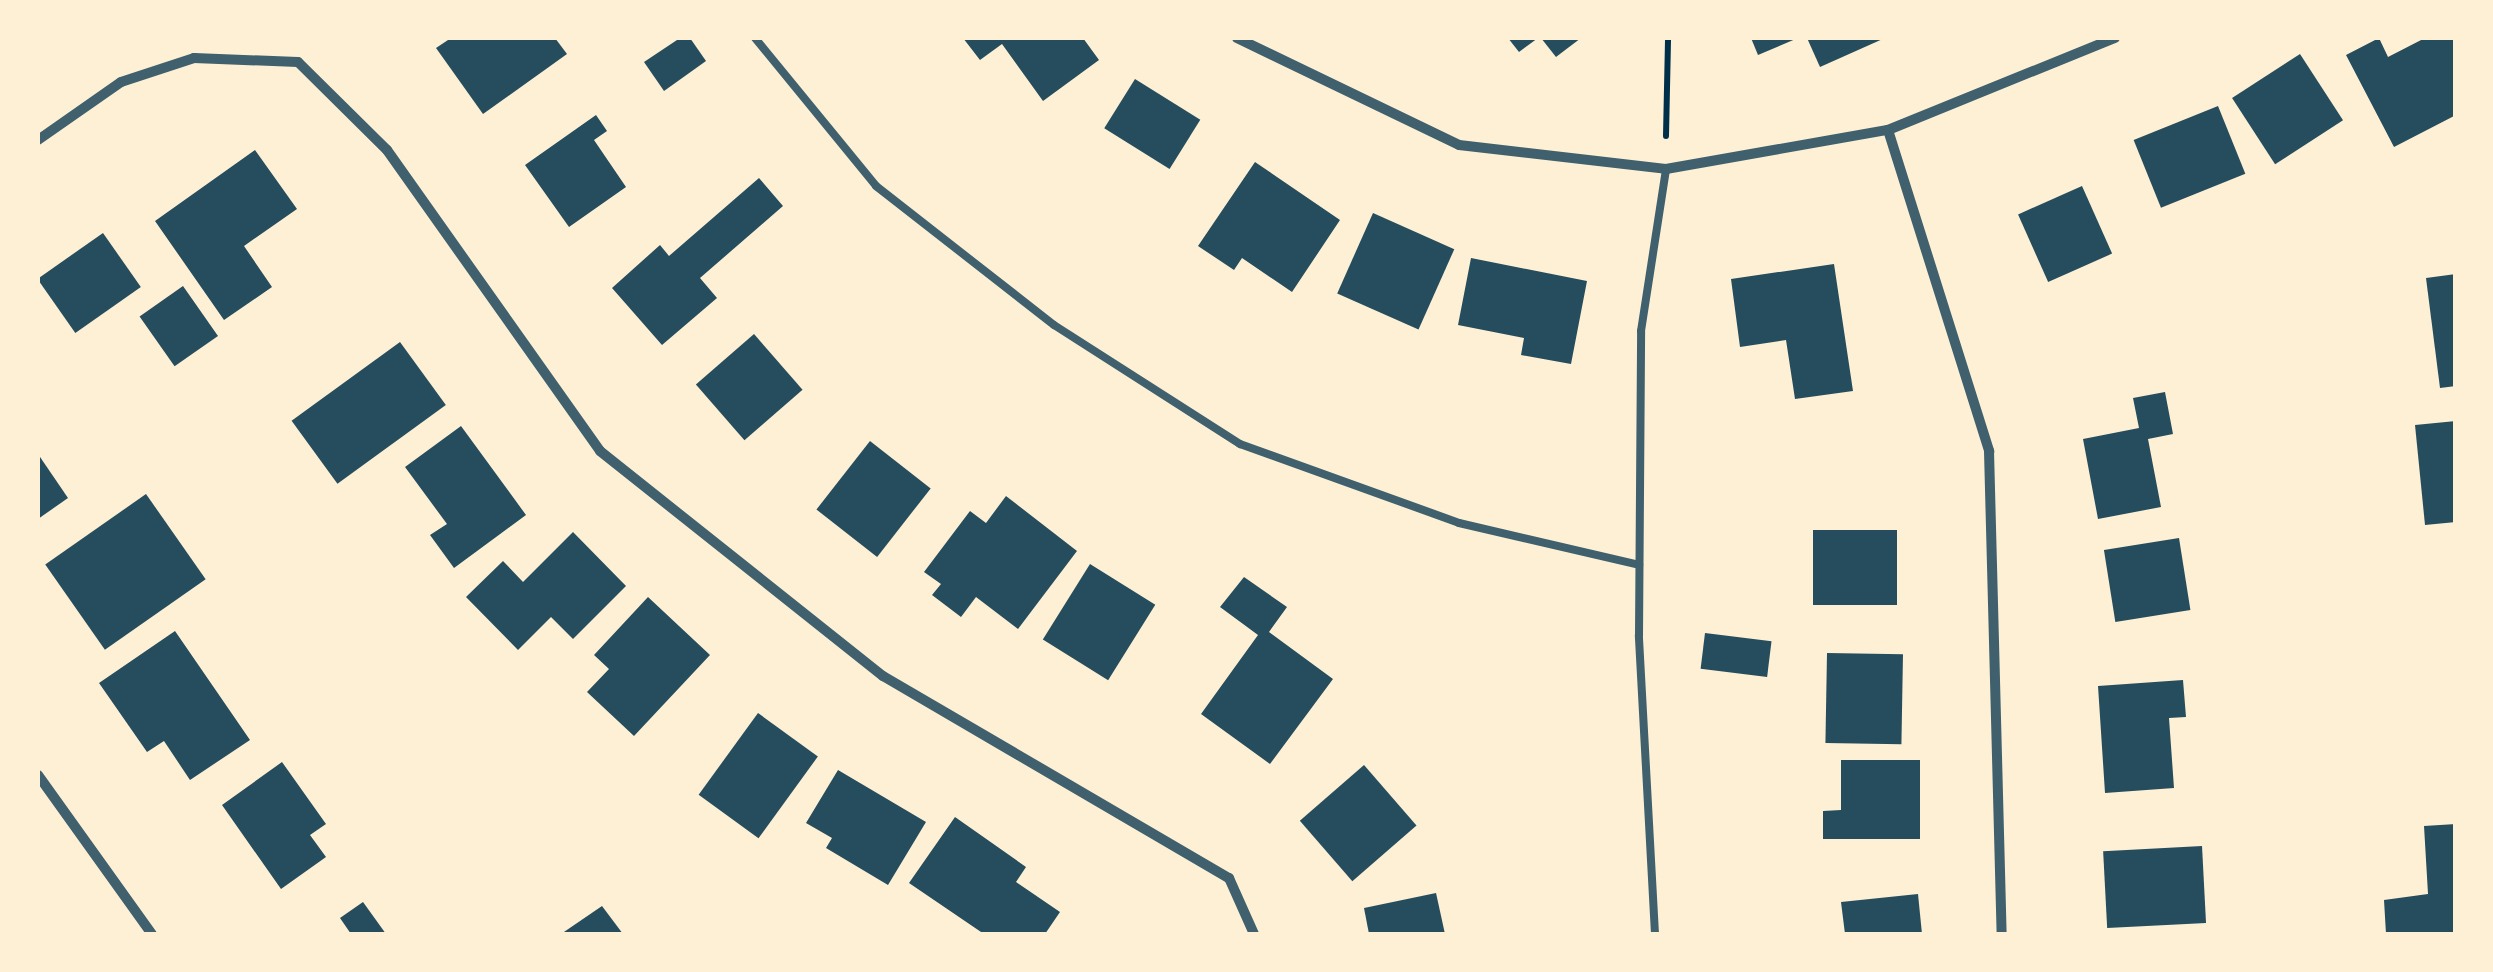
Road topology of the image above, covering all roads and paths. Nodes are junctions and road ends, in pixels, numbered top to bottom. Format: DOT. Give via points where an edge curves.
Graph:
graph roads {
  1 [pos="756,38"];
  2 [pos="1237,38"];
  3 [pos="1668,38"];
  4 [pos="2114,38"];
  5 [pos="1888,130"];
  6 [pos="38,140"];
  7 [pos="1666,169"];
  8 [pos="1639,565"];
  9 [pos="38,775"];
  10 [pos="152,934"];
  11 [pos="1254,934"];
  12 [pos="1655,934"];
  13 [pos="2002,934"];
  1 -- 8 [label="lane" via="876,186 1054,325 1240,444 1460,523"];
  2 -- 7 [label="street" via="1459,145"];
  3 -- 7 [label="path"];
  4 -- 5 [label="street"];
  5 -- 7 [label="street"];
  5 -- 13 [label="street" via="1990,451"];
  6 -- 11 [label="street" via="121,82 194,58 298,62 387,150 600,450 883,676 1230,878"];
  7 -- 8 [label="lane" via="1641,331"];
  8 -- 12 [label="lane"];
  9 -- 10 [label="street"];
}
